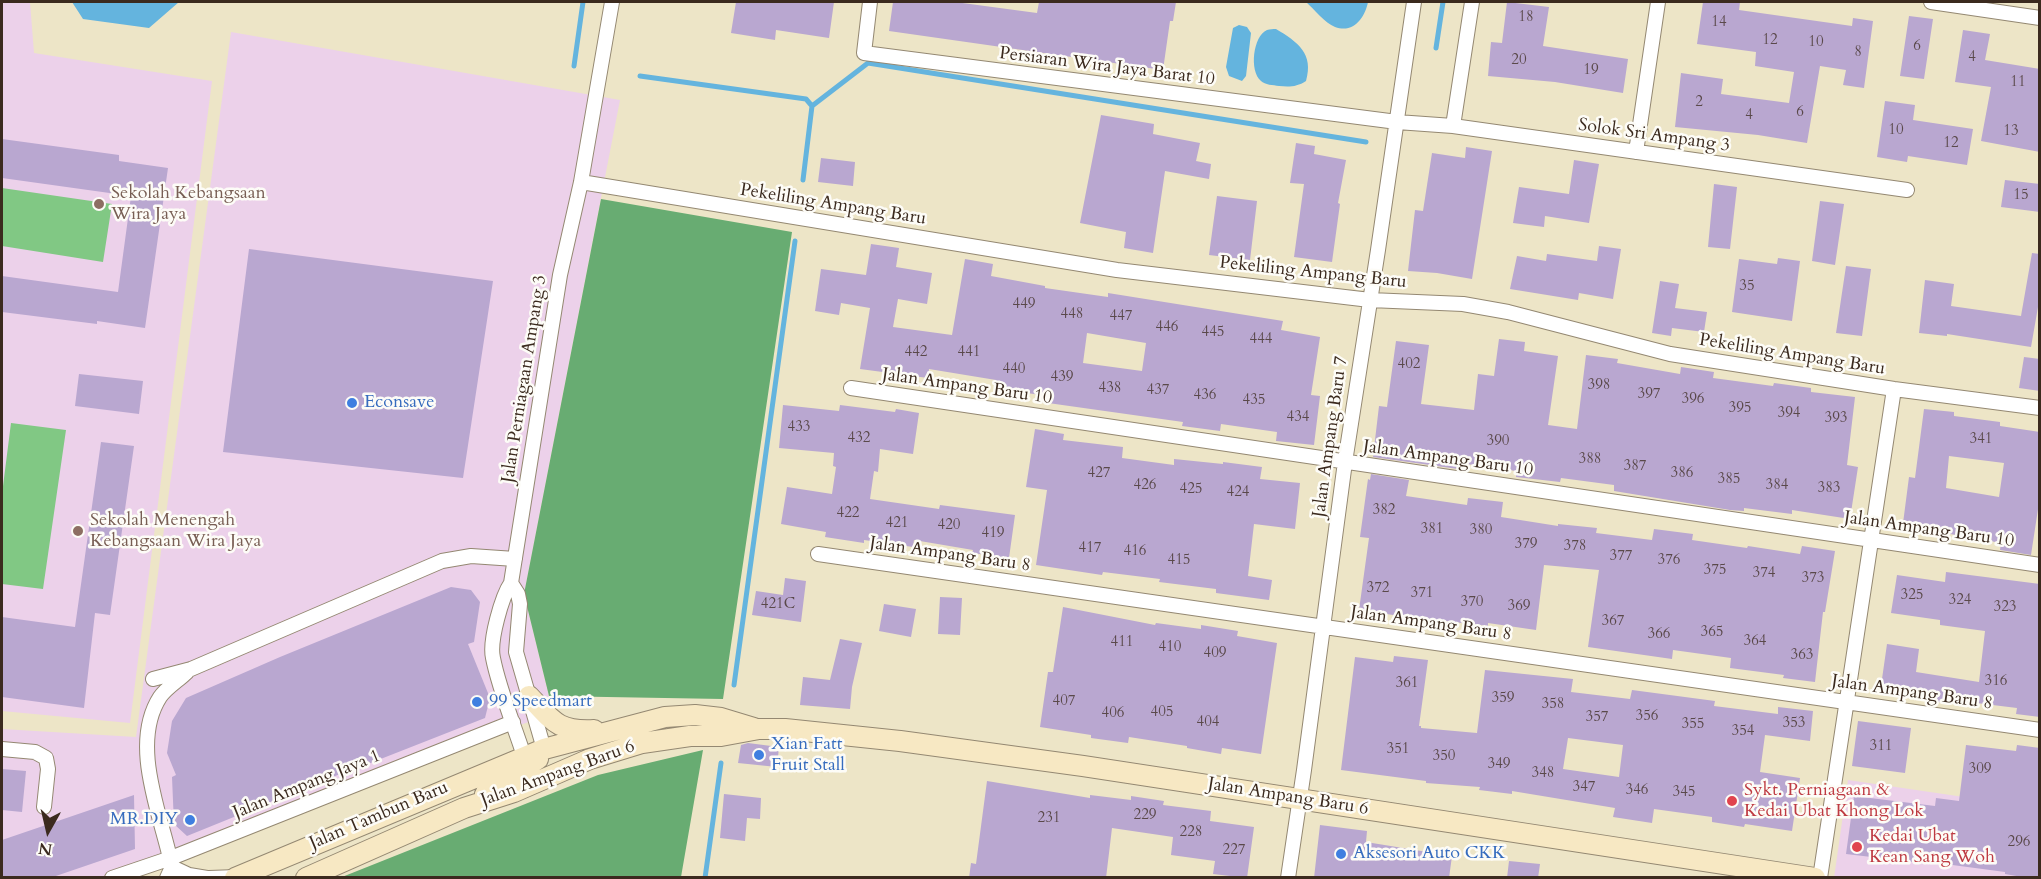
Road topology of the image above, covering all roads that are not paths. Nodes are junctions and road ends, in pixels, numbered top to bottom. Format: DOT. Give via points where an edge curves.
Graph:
graph roads {
  1 [pos="612,2"];
  2 [pos="870,2"];
  3 [pos="1414,2"];
  4 [pos="1472,2"];
  5 [pos="1659,2"];
  6 [pos="1931,2"];
  7 [pos="2040,18"];
  8 [pos="1397,122"];
  9 [pos="1453,126"];
  10 [pos="1636,152"];
  11 [pos="581,182"];
  12 [pos="1907,190"];
  13 [pos="1370,300"];
  14 [pos="851,388"];
  15 [pos="1894,388"];
  16 [pos="2040,408"];
  17 [pos="1345,462"];
  18 [pos="1871,540"];
  19 [pos="818,554"];
  20 [pos="515,559"];
  21 [pos="2040,565"];
  22 [pos="512,582"];
  23 [pos="1323,627"];
  24 [pos="191,669"];
  25 [pos="153,679"];
  26 [pos="529,696"];
  27 [pos="1847,702"];
  28 [pos="513,722"];
  29 [pos="617,729"];
  30 [pos="759,729"];
  31 [pos="2040,730"];
  32 [pos="690,736"];
  33 [pos="2,749"];
  34 [pos="535,755"];
  35 [pos="1300,799"];
  36 [pos="44,807"];
  37 [pos="464,808"];
  38 [pos="170,868"];
  39 [pos="236,877"];
  40 [pos="112,878"];
  41 [pos="208,878"];
  42 [pos="306,878"];
  43 [pos="1288,878"];
  44 [pos="1815,878"];
  45 [pos="1820,878"];
  1 -- 11 [label="street, Jalan Perniagaan Ampang 3"];
  2 -- 8 [label="street, Persiaran Wira Jaya Barat 10" via="864,53"];
  3 -- 8 [label="street, Jalan Ampang Baru 7"];
  4 -- 9 [label="street"];
  5 -- 10 [label="street"];
  6 -- 7 [label="street"];
  8 -- 9 [label="street, Solok Sri Ampang 3"];
  8 -- 13 [label="street, Jalan Ampang Baru 7"];
  9 -- 10 [label="street, Solok Sri Ampang 3"];
  10 -- 12 [label="street, Solok Sri Ampang 3"];
  11 -- 13 [label="street, Pekeliling Ampang Baru" via="1117,270"];
  11 -- 20 [label="street, Jalan Perniagaan Ampang 3" via="560,275"];
  13 -- 15 [label="street, Pekeliling Ampang Baru" via="1464,304 1670,354"];
  13 -- 17 [label="street, Jalan Ampang Baru 7"];
  14 -- 17 [label="street, Jalan Ampang Baru 10"];
  15 -- 16 [label="street, Pekeliling Ampang Baru"];
  15 -- 18 [label="street"];
  17 -- 18 [label="street, Jalan Ampang Baru 10"];
  17 -- 23 [label="street, Jalan Ampang Baru 7"];
  18 -- 21 [label="street, Jalan Ampang Baru 10"];
  18 -- 27 [label="street"];
  19 -- 23 [label="street, Jalan Ampang Baru 8"];
  20 -- 22 [label="street, Jalan Perniagaan Ampang 3"];
  20 -- 24 [label="street" via="471,556 442,561"];
  22 -- 26 [label="street, Jalan Perniagaan Ampang 3" via="520,604 516,652"];
  22 -- 28 [label="street, Jalan Perniagaan Ampang 3" via="504,592 492,656"];
  23 -- 27 [label="street, Jalan Ampang Baru 8"];
  23 -- 35 [label="street, Jalan Ampang Baru 7"];
  24 -- 25 [label="street"];
  24 -- 38 [label="street" via="160,696 146,737 153,792"];
  26 -- 29 [label="main road" via="555,724 568,729"];
  26 -- 34 [label="street, Jalan Perniagaan Ampang 3"];
  27 -- 31 [label="street, Jalan Ampang Baru 8"];
  27 -- 45 [label="street"];
  28 -- 34 [label="street, Jalan Perniagaan Ampang 3"];
  28 -- 38 [label="street, Jalan Ampang Jaya 1"];
  29 -- 30 [label="main road, Jalan Ampang Baru 6" via="665,717 695,715"];
  29 -- 34 [label="main road, Jalan Ampang Baru 6"];
  30 -- 32 [label="main road, Jalan Ampang Baru 6" via="721,736"];
  30 -- 35 [label="main road, Jalan Ampang Baru 6" via="900,741"];
  32 -- 34 [label="main road" via="656,733 560,761"];
  32 -- 37 [label="main road, Jalan Ampang Baru 6" via="642,743 590,759 514,792"];
  33 -- 36 [label="street" via="35,752 46,758"];
  34 -- 37 [label="main road"];
  34 -- 39 [label="main road, Jalan Tambun Baru"];
  35 -- 43 [label="street, Jalan Ampang Baru 7"];
  35 -- 44 [label="main road, Jalan Ampang Baru 6"];
  37 -- 42 [label="main road, Jalan Tambun Baru"];
  38 -- 40 [label="street, Jalan Ampang Jaya 1"];
  38 -- 41 [label="street"];
  39 -- 41 [label="street"];
}
